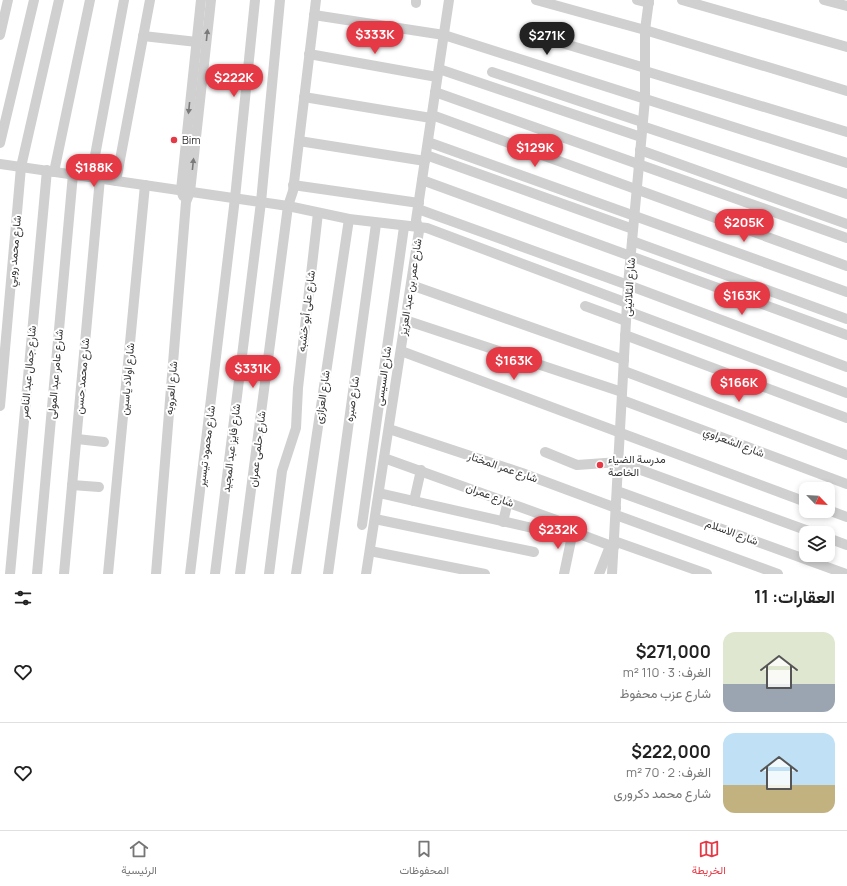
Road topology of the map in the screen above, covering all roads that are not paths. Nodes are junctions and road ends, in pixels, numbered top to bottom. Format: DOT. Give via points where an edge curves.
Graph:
graph roads {
  1 [pos="8,0"];
  2 [pos="34,0"];
  3 [pos="59,0"];
  4 [pos="90,0"];
  5 [pos="124,0"];
  6 [pos="150,0"];
  7 [pos="201,0"];
  8 [pos="211,0"];
  9 [pos="255,0"];
  10 [pos="280,0"];
  11 [pos="316,0"];
  12 [pos="449,0"];
  13 [pos="536,0"];
  14 [pos="637,0"];
  15 [pos="682,0"];
  16 [pos="824,0"];
  17 [pos="649,2"];
  18 [pos="847,6"];
  19 [pos="314,15"];
  20 [pos="646,30"];
  21 [pos="0,35"];
  22 [pos="444,35"];
  23 [pos="143,36"];
  24 [pos="196,42"];
  25 [pos="562,43"];
  26 [pos="847,47"];
  27 [pos="309,54"];
  28 [pos="645,70"];
  29 [pos="492,72"];
  30 [pos="438,73"];
  31 [pos="847,91"];
  32 [pos="435,92"];
  33 [pos="304,97"];
  34 [pos="644,98"];
  35 [pos="432,116"];
  36 [pos="642,124"];
  37 [pos="847,132"];
  38 [pos="641,137"];
  39 [pos="298,141"];
  40 [pos="428,142"];
  41 [pos="0,143"];
  42 [pos="640,150"];
  43 [pos="425,158"];
  44 [pos="847,163"];
  45 [pos="0,164"];
  46 [pos="639,164"];
  47 [pos="21,167"];
  48 [pos="50,171"];
  49 [pos="73,174"];
  50 [pos="95,178"];
  51 [pos="422,180"];
  52 [pos="116,181"];
  53 [pos="145,185"];
  54 [pos="293,185"];
  55 [pos="636,189"];
  56 [pos="185,191"];
  57 [pos="847,194"];
  58 [pos="235,198"];
  59 [pos="261,202"];
  60 [pos="288,206"];
  61 [pos="418,206"];
  62 [pos="318,213"];
  63 [pos="634,215"];
  64 [pos="349,219"];
  65 [pos="376,224"];
  66 [pos="847,224"];
  67 [pos="404,227"];
  68 [pos="419,228"];
  69 [pos="633,228"];
  70 [pos="847,238"];
  71 [pos="632,241"];
  72 [pos="630,257"];
  73 [pos="847,266"];
  74 [pos="411,285"];
  75 [pos="628,285"];
  76 [pos="847,292"];
  77 [pos="585,306"];
  78 [pos="627,311"];
  79 [pos="847,319"];
  80 [pos="406,320"];
  81 [pos="626,335"];
  82 [pos="847,335"];
  83 [pos="401,351"];
  84 [pos="624,360"];
  85 [pos="847,367"];
  86 [pos="624,371"];
  87 [pos="847,392"];
  88 [pos="622,396"];
  89 [pos="0,406"];
  90 [pos="847,418"];
  91 [pos="389,429"];
  92 [pos="620,433"];
  93 [pos="77,439"];
  94 [pos="104,442"];
  95 [pos="545,452"];
  96 [pos="847,455"];
  97 [pos="384,458"];
  98 [pos="618,462"];
  99 [pos="421,470"];
  100 [pos="847,484"];
  101 [pos="72,485"];
  102 [pos="100,487"];
  103 [pos="617,491"];
  104 [pos="379,494"];
  105 [pos="799,499"];
  106 [pos="414,501"];
  107 [pos="508,501"];
  108 [pos="616,512"];
  109 [pos="835,513"];
  110 [pos="847,517"];
  111 [pos="375,519"];
  112 [pos="503,522"];
  113 [pos="362,525"];
  114 [pos="563,525"];
  115 [pos="799,528"];
  116 [pos="574,532"];
  117 [pos="835,541"];
  118 [pos="613,545"];
  119 [pos="847,545"];
  120 [pos="370,551"];
  121 [pos="534,552"];
  122 [pos="10,574"];
  123 [pos="37,574"];
  124 [pos="64,574"];
  125 [pos="108,574"];
  126 [pos="156,574"];
  127 [pos="190,574"];
  128 [pos="215,574"];
  129 [pos="240,574"];
  130 [pos="269,574"];
  131 [pos="296,574"];
  132 [pos="328,574"];
  133 [pos="366,574"];
  134 [pos="485,574"];
  135 [pos="564,574"];
  136 [pos="599,574"];
  137 [pos="613,574"];
  138 [pos="707,574"];
  139 [pos="778,574"];
  140 [pos="846,574"];
  1 -- 21 [label="street"];
  2 -- 41 [label="street"];
  3 -- 47 [label="street, شارع محمد روبي"];
  4 -- 48 [label="street, شارع جمال عبد الناصر"];
  5 -- 50 [label="street, شارع محمد حسن"];
  6 -- 23 [label="street"];
  7 -- 24 [label="street"];
  56 -- 8 [label="street, one-way"];
  9 -- 58 [label="street, شارع محمود تيسير"];
  10 -- 59 [label="street, شارع فايز عبد المجيد"];
  11 -- 19 [label="street, شارع حلمى عمران"];
  12 -- 22 [label="street, شارع عمر بن عبد العزيز"];
  13 -- 20 [label="street"];
  14 -- 17 [label="street"];
  15 -- 26 [label="street"];
  16 -- 18 [label="street"];
  17 -- 20 [label="street, شارع الثلاثينى"];
  19 -- 22 [label="street"];
  19 -- 27 [label="street, شارع حلمى عمران"];
  20 -- 28 [label="street, شارع الثلاثينى"];
  20 -- 31 [label="street"];
  22 -- 30 [label="street, شارع عمر بن عبد العزيز"];
  22 -- 34 [label="street"];
  23 -- 24 [label="street"];
  23 -- 52 [label="street"];
  24 -- 56 [label="street, one-way"];
  25 -- 28 [label="street"];
  27 -- 30 [label="street"];
  27 -- 33 [label="street, شارع حلمى عمران"];
  28 -- 34 [label="street, شارع الثلاثينى"];
  28 -- 37 [label="street"];
  29 -- 36 [label="street"];
  30 -- 32 [label="street, شارع عمر بن عبد العزيز"];
  30 -- 38 [label="street"];
  32 -- 35 [label="street, شارع عمر بن عبد العزيز"];
  32 -- 46 [label="street"];
  33 -- 35 [label="street"];
  33 -- 39 [label="street, شارع حلمى عمران"];
  34 -- 36 [label="street, شارع الثلاثينى"];
  34 -- 44 [label="street"];
  35 -- 40 [label="street, شارع عمر بن عبد العزيز"];
  35 -- 55 [label="street"];
  36 -- 38 [label="street, شارع الثلاثينى"];
  36 -- 57 [label="street"];
  38 -- 42 [label="street, شارع الثلاثينى"];
  39 -- 43 [label="street"];
  39 -- 54 [label="street, شارع حلمى عمران"];
  40 -- 43 [label="street, شارع عمر بن عبد العزيز"];
  40 -- 63 [label="street"];
  42 -- 46 [label="street, شارع الثلاثينى"];
  42 -- 66 [label="street"];
  43 -- 51 [label="street, شارع عمر بن عبد العزيز"];
  43 -- 69 [label="street"];
  45 -- 47 [label="street"];
  46 -- 55 [label="street, شارع الثلاثينى"];
  46 -- 70 [label="street"];
  47 -- 48 [label="street"];
  47 -- 89 [label="street, شارع محمد روبي"];
  48 -- 49 [label="street"];
  48 -- 122 [label="street, شارع جمال عبد الناصر"];
  49 -- 50 [label="street"];
  49 -- 123 [label="street, شارع عامر عبد المولى"];
  50 -- 52 [label="street"];
  50 -- 93 [label="street, شارع محمد حسن"];
  51 -- 61 [label="street, شارع عمر بن عبد العزيز"];
  51 -- 72 [label="street"];
  52 -- 53 [label="street"];
  53 -- 56 [label="street"];
  53 -- 125 [label="street, شارع اولاد ياسين"];
  54 -- 60 [label="street, شارع حلمى عمران"];
  54 -- 61 [label="street"];
  55 -- 63 [label="street, شارع الثلاثينى"];
  55 -- 73 [label="street"];
  56 -- 58 [label="street"];
  56 -- 126 [label="street, شارع العروبه"];
  58 -- 59 [label="street"];
  58 -- 127 [label="street, شارع محمود تيسير"];
  59 -- 60 [label="street"];
  59 -- 128 [label="street, شارع فايز عبد المجيد"];
  60 -- 62 [label="street"];
  60 -- 129 [label="street, شارع حلمى عمران"];
  61 -- 68 [label="street, شارع عمر بن عبد العزيز" via="416,220"];
  61 -- 75 [label="street"];
  62 -- 64 [label="street"];
  62 -- 130 [label="street, شارع على أبو خشبه" via="298,388 296,428 280,482"];
  63 -- 69 [label="street, شارع الثلاثينى"];
  63 -- 76 [label="street"];
  64 -- 65 [label="street"];
  64 -- 131 [label="street, شارع العزازى"];
  65 -- 67 [label="street"];
  65 -- 132 [label="street, شارع صبره"];
  67 -- 68 [label="street"];
  67 -- 113 [label="street, شارع السيسى"];
  68 -- 74 [label="street, شارع عمر بن عبد العزيز"];
  68 -- 78 [label="street" via="431,230"];
  69 -- 71 [label="street, شارع الثلاثينى"];
  71 -- 72 [label="street, شارع الثلاثينى"];
  71 -- 79 [label="street"];
  72 -- 75 [label="street, شارع الثلاثينى"];
  72 -- 82 [label="street"];
  74 -- 80 [label="street, شارع عمر بن عبد العزيز"];
  74 -- 84 [label="street"];
  75 -- 78 [label="street, شارع الثلاثينى"];
  75 -- 85 [label="street"];
  77 -- 78 [label="street"];
  78 -- 81 [label="street, شارع الثلاثينى"];
  78 -- 87 [label="street"];
  80 -- 83 [label="street, شارع عمر بن عبد العزيز"];
  80 -- 88 [label="street, شارع الشعراوي"];
  81 -- 84 [label="street, شارع الثلاثينى"];
  81 -- 90 [label="street"];
  83 -- 91 [label="street, شارع عمر بن عبد العزيز"];
  83 -- 92 [label="street"];
  84 -- 86 [label="street, شارع الثلاثينى"];
  86 -- 88 [label="street, شارع الثلاثينى"];
  86 -- 96 [label="street"];
  88 -- 92 [label="street, شارع الثلاثينى"];
  88 -- 100 [label="street, شارع الشعراوي"];
  91 -- 97 [label="street, شارع عمر بن عبد العزيز"];
  91 -- 108 [label="street, شارع عمر المختار" via="522,473"];
  92 -- 98 [label="street, شارع الثلاثينى"];
  92 -- 105 [label="street"];
  93 -- 94 [label="street"];
  93 -- 101 [label="street, شارع محمد حسن"];
  95 -- 98 [label="street" via="577,465"];
  97 -- 99 [label="street, شارع عمران"];
  97 -- 104 [label="street, شارع عمر بن عبد العزيز"];
  98 -- 103 [label="street, شارع الثلاثينى"];
  98 -- 115 [label="street"];
  99 -- 106 [label="street"];
  99 -- 107 [label="street, شارع عمران"];
  101 -- 102 [label="street"];
  101 -- 124 [label="street, شارع محمد حسن"];
  103 -- 108 [label="street, شارع الثلاثينى"];
  103 -- 140 [label="street, شارع الاسلام"];
  104 -- 106 [label="street"];
  104 -- 111 [label="street, شارع عمر بن عبد العزيز"];
  106 -- 112 [label="street"];
  107 -- 112 [label="street"];
  107 -- 114 [label="street, شارع عمران" via="559,520"];
  108 -- 118 [label="street, شارع الثلاثينى"];
  108 -- 139 [label="street, شارع عمر المختار"];
  109 -- 110 [label="street"];
  111 -- 120 [label="street, شارع عمر بن عبد العزيز"];
  111 -- 121 [label="street"];
  112 -- 114 [label="street" via="554,534 560,531"];
  114 -- 116 [label="street, شارع عمران"];
  116 -- 118 [label="street, شارع عمران"];
  116 -- 135 [label="street"];
  117 -- 119 [label="street"];
  118 -- 136 [label="street"];
  118 -- 137 [label="street, شارع الثلاثينى"];
  118 -- 138 [label="street, شارع عمران"];
  120 -- 133 [label="street, شارع عمر بن عبد العزيز"];
  120 -- 134 [label="street"];
}
